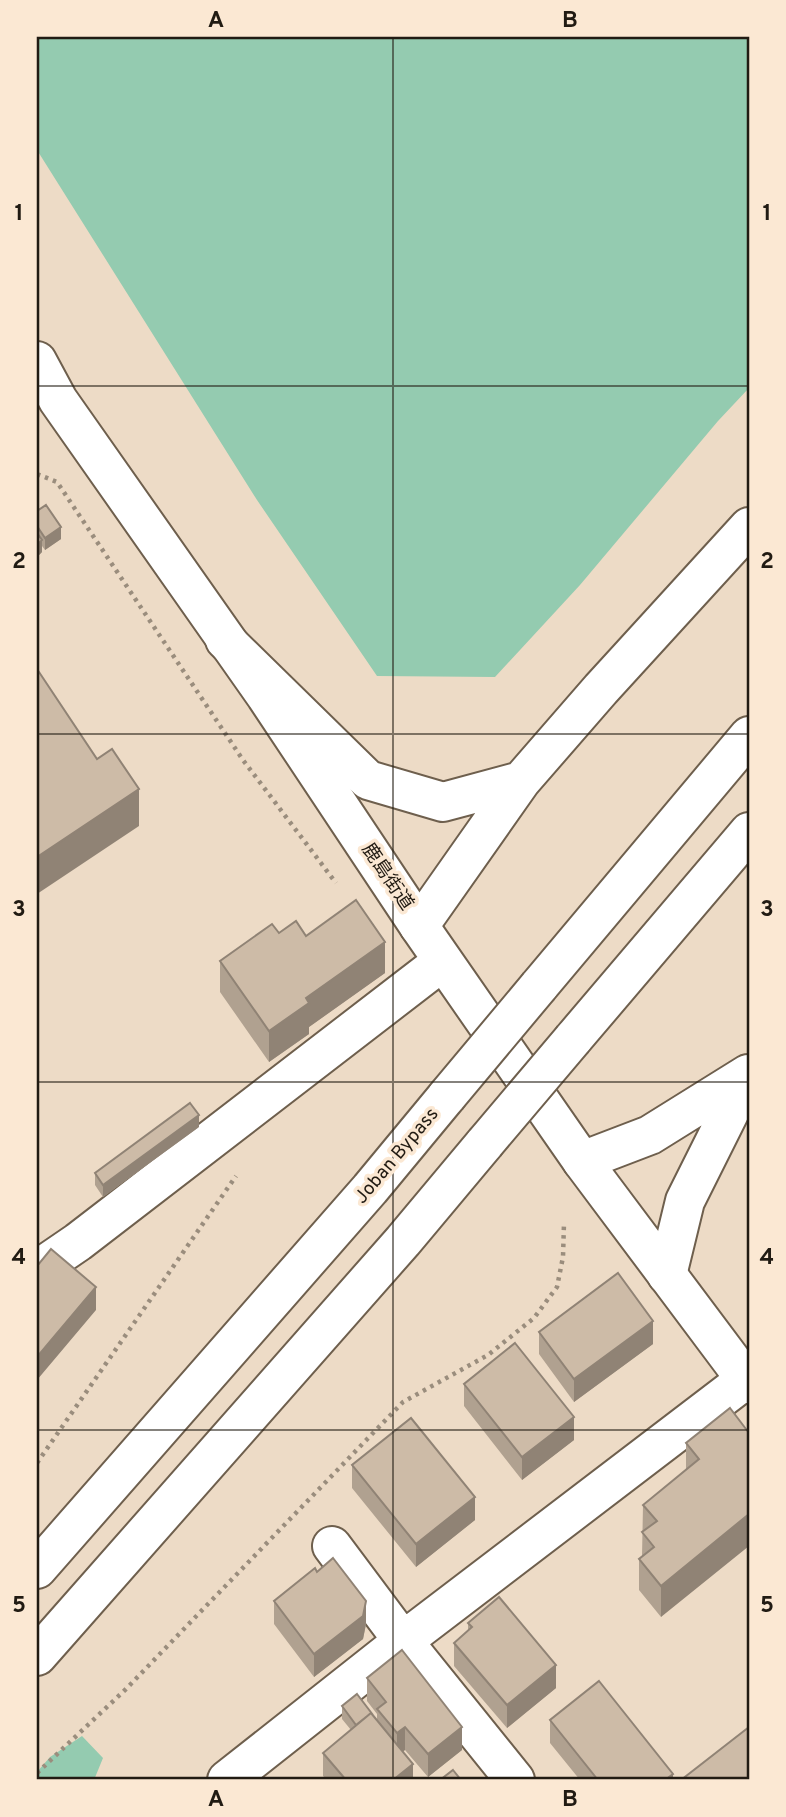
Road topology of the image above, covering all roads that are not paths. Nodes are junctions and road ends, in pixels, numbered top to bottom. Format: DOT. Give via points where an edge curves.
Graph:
graph roads {
  1 [pos="37,361"];
  2 [pos="47,407"];
  3 [pos="749,527"];
  4 [pos="225,640"];
  5 [pos="749,736"];
  6 [pos="522,781"];
  7 [pos="749,832"];
  8 [pos="419,926"];
  9 [pos="443,961"];
  10 [pos="748,1074"];
  11 [pos="582,1161"];
  12 [pos="37,1270"];
  13 [pos="667,1275"];
  14 [pos="747,1382"];
  15 [pos="332,1546"];
  16 [pos="37,1569"];
  17 [pos="403,1641"];
  18 [pos="37,1657"];
  19 [pos="226,1780"];
  20 [pos="515,1780"];
  1 -- 2 [label="main road, 鹿島街道"];
  2 -- 4 [label="main road, 鹿島街道"];
  3 -- 6 [label="main road"];
  4 -- 6 [label="main road" via="368,780 443,802"];
  4 -- 8 [label="main road, 鹿島街道"];
  5 -- 16 [label="main road, Joban Bypass, bridge" via="370,1189"];
  6 -- 8 [label="main road"];
  7 -- 18 [label="main road, bridge" via="394,1251"];
  8 -- 9 [label="main road, 鹿島街道"];
  9 -- 11 [label="main road, 鹿島街道"];
  9 -- 12 [label="main road"];
  10 -- 11 [label="main road" via="650,1135"];
  10 -- 13 [label="main road" via="685,1201"];
  11 -- 13 [label="main road, 鹿島街道"];
  13 -- 14 [label="main road, 鹿島街道"];
  14 -- 17 [label="main road"];
  15 -- 17 [label="main road"];
  17 -- 19 [label="main road"];
  17 -- 20 [label="main road"];
}
